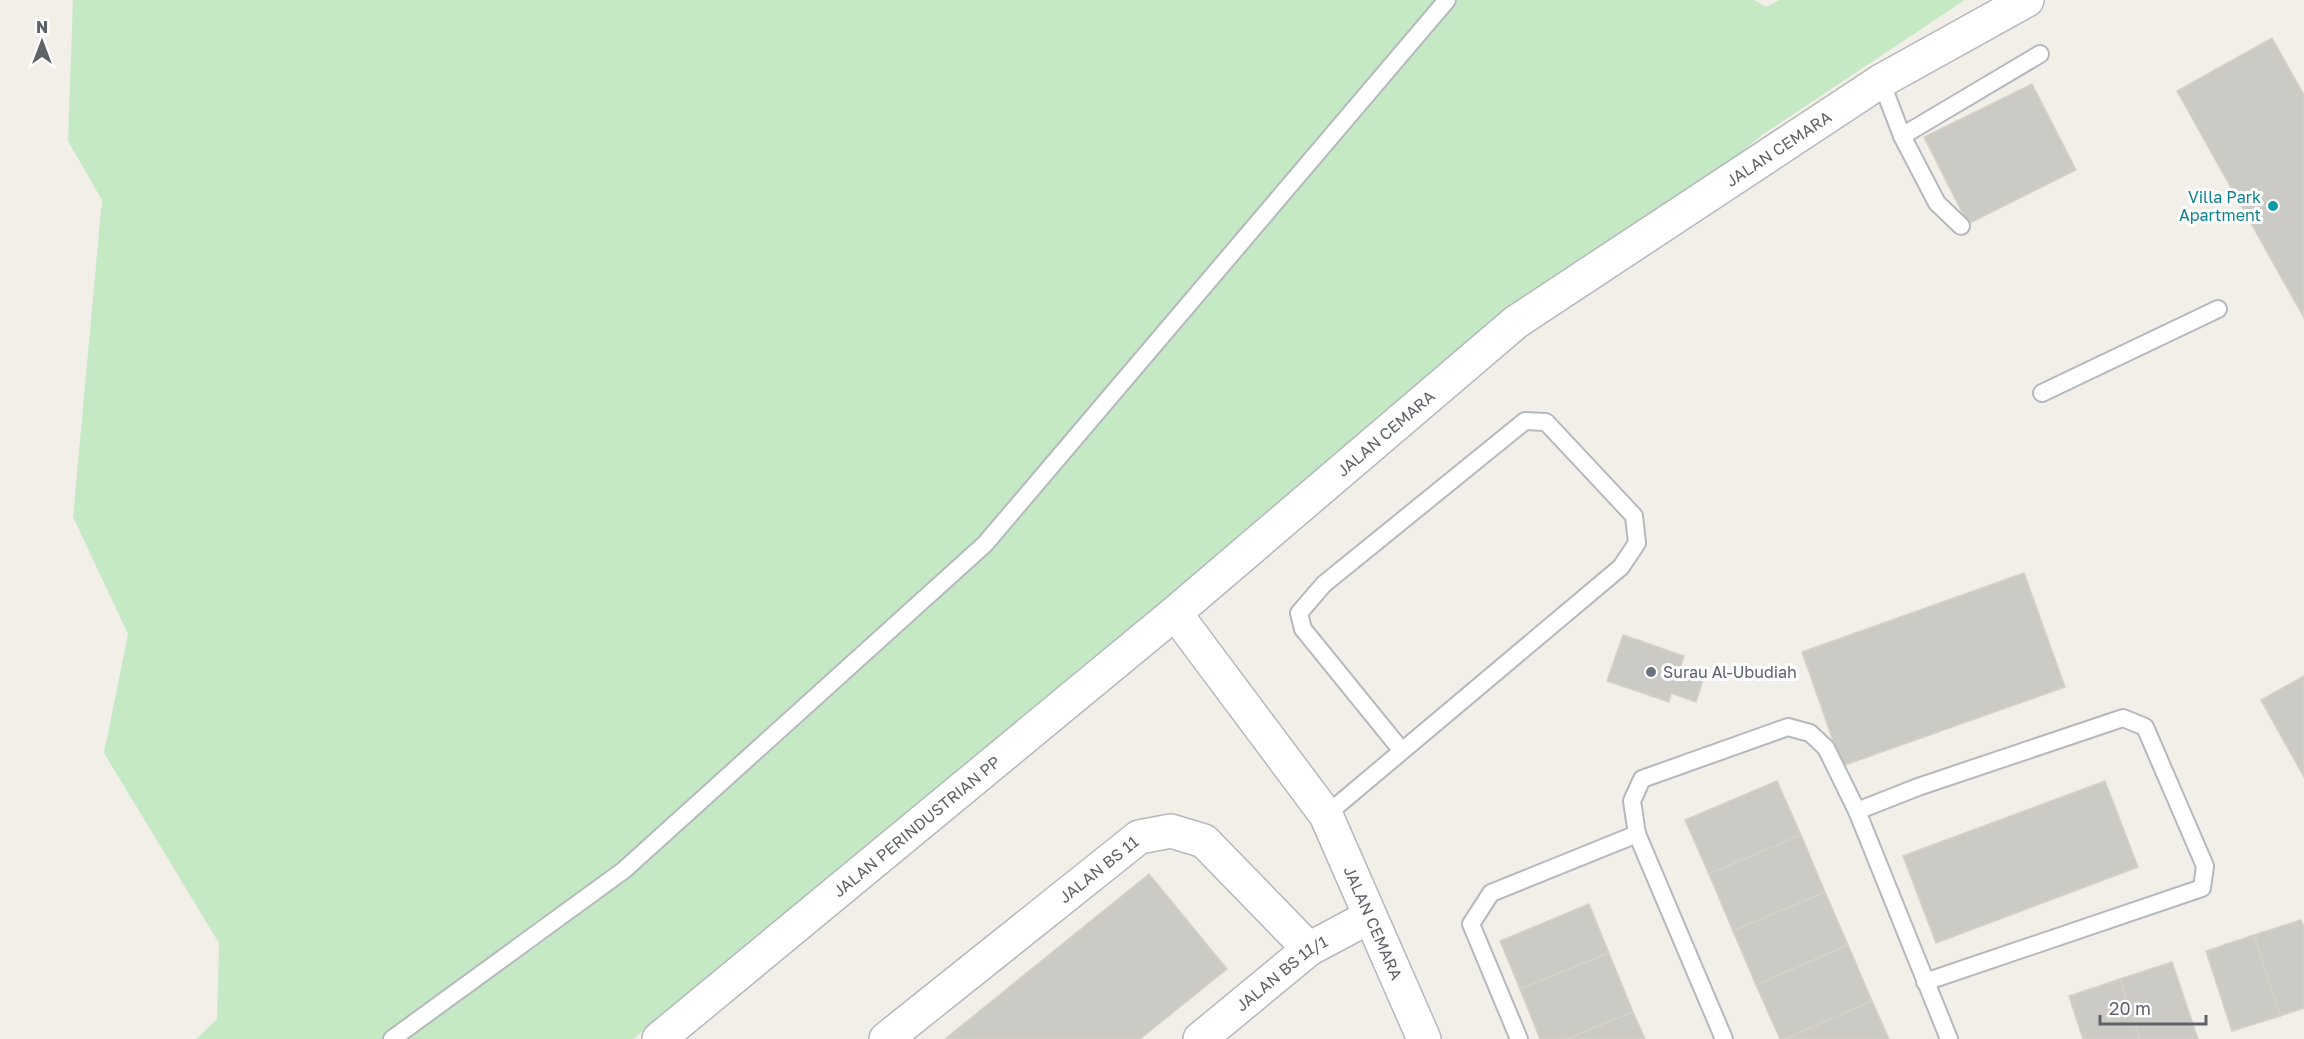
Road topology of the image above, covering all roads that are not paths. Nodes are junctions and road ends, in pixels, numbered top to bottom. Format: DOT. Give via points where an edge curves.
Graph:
graph roads {
  1 [pos="1447,0"];
  2 [pos="2026,0"];
  3 [pos="2040,54"];
  4 [pos="1881,81"];
  5 [pos="1902,136"];
  6 [pos="1961,226"];
  7 [pos="2218,309"];
  8 [pos="2042,393"];
  9 [pos="1175,613"];
  10 [pos="1402,751"];
  11 [pos="1857,811"];
  12 [pos="1326,815"];
  13 [pos="1637,834"];
  14 [pos="1369,917"];
  15 [pos="1309,949"];
  16 [pos="1925,982"];
  17 [pos="392,1039"];
  18 [pos="659,1039"];
  19 [pos="886,1039"];
  20 [pos="1200,1039"];
  21 [pos="1424,1039"];
  22 [pos="1519,1039"];
  23 [pos="1724,1039"];
  24 [pos="1949,1039"];
  1 -- 17 [label="lane" via="985,544 624,870"];
  2 -- 4 [label="street, JALAN CEMARA"];
  3 -- 5 [label="lane"];
  4 -- 5 [label="lane"];
  4 -- 9 [label="street, JALAN CEMARA" via="1516,322"];
  5 -- 6 [label="lane" via="1937,203"];
  7 -- 8 [label="lane"];
  9 -- 12 [label="street, JALAN CEMARA"];
  9 -- 18 [label="street, JALAN PERINDUSTRIAN PP"];
  10 -- 10 [label="lane" via="1621,567 1637,543 1634,516 1546,422 1525,421 1324,584 1299,613 1303,629"];
  10 -- 12 [label="lane"];
  11 -- 13 [label="lane" via="1826,748 1810,733 1788,727 1642,779 1632,801"];
  11 -- 16 [label="lane"];
  11 -- 16 [label="lane" via="2123,718 2145,727 2205,866 2202,888"];
  12 -- 14 [label="street, JALAN CEMARA"];
  13 -- 22 [label="lane" via="1491,893 1471,924"];
  13 -- 23 [label="lane"];
  14 -- 15 [label="street, JALAN BS 11/1"];
  14 -- 21 [label="street, JALAN CEMARA"];
  15 -- 19 [label="street, JALAN BS 11" via="1204,841 1171,831 1139,837"];
  15 -- 20 [label="street, JALAN BS 11/1"];
  16 -- 24 [label="lane"];
}
